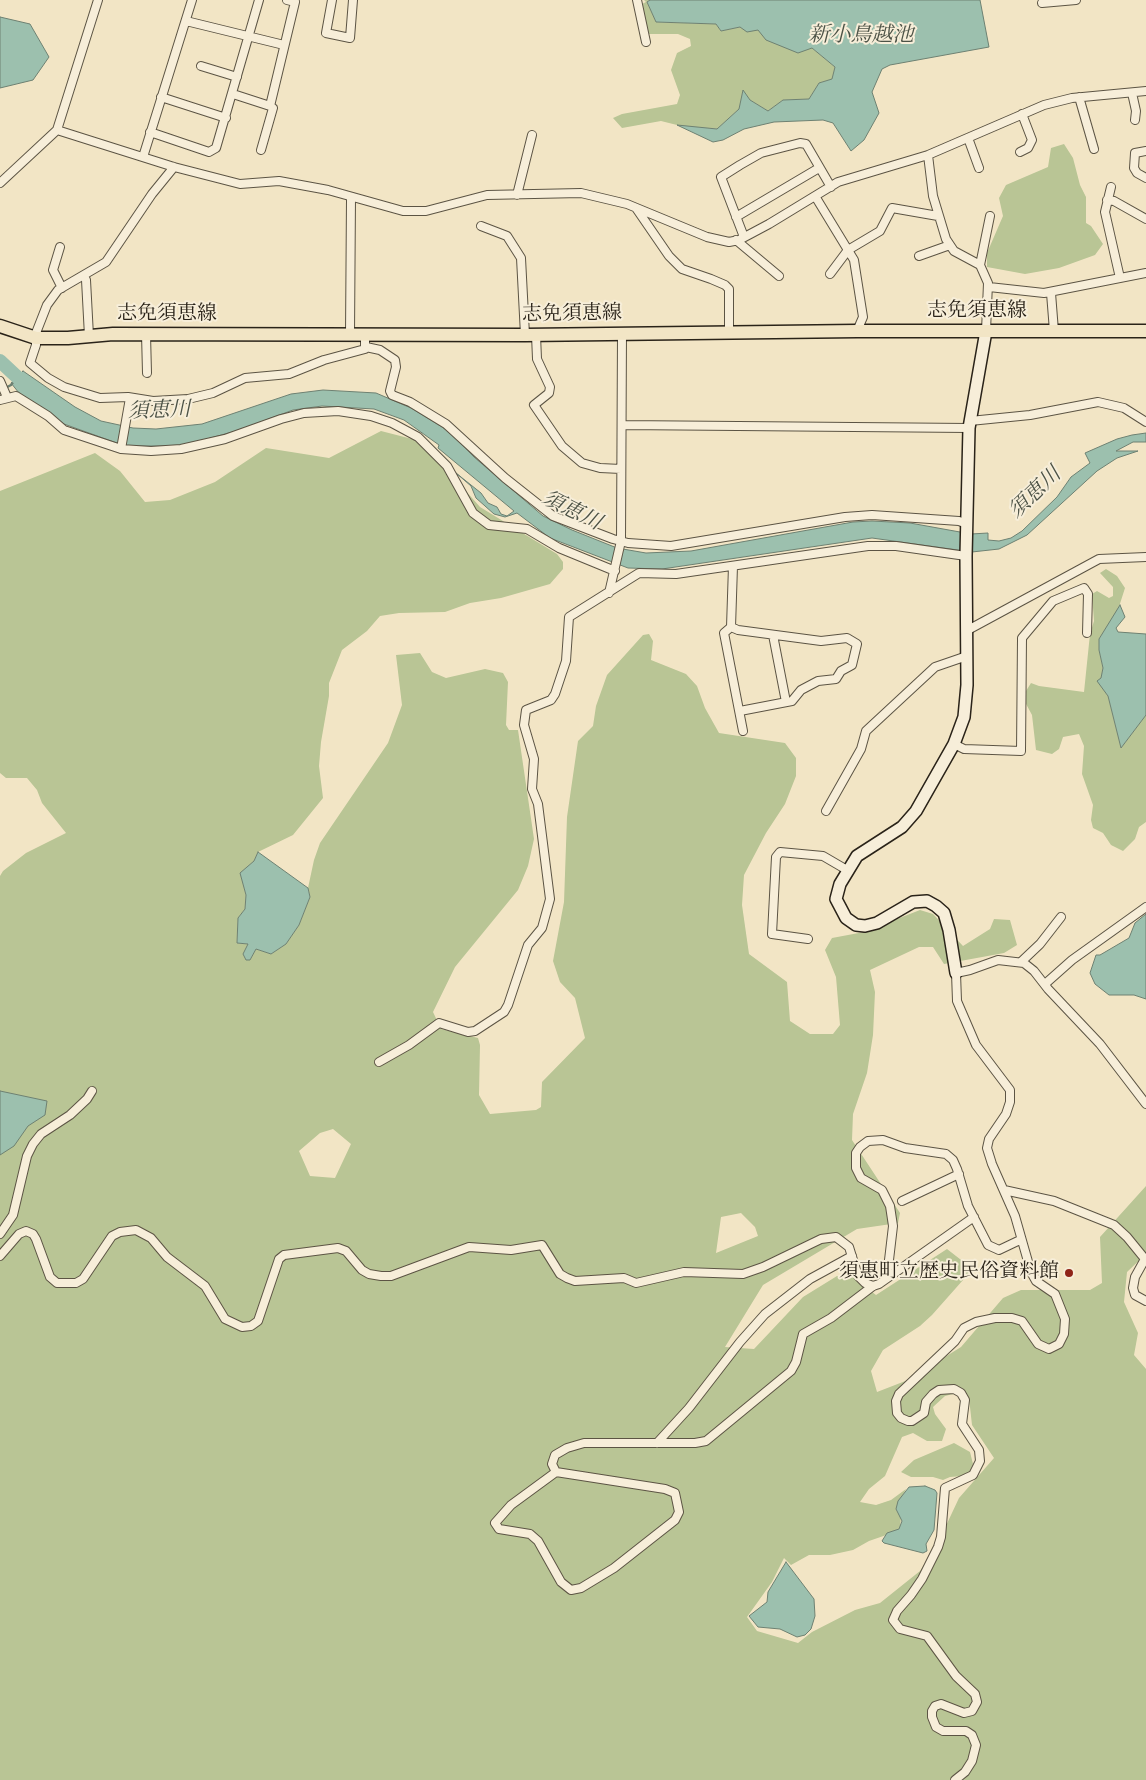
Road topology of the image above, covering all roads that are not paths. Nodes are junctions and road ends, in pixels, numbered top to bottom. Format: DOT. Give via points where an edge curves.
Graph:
graph roads {
  1 [pos="98,0"];
  2 [pos="192,0"];
  3 [pos="259,0"];
  4 [pos="332,0"];
  5 [pos="353,0"];
  6 [pos="637,0"];
  7 [pos="1076,0"];
  8 [pos="293,1"];
  9 [pos="1042,3"];
  10 [pos="186,21"];
  11 [pos="249,36"];
  12 [pos="646,42"];
  13 [pos="284,45"];
  14 [pos="201,66"];
  15 [pos="237,77"];
  16 [pos="1146,91"];
  17 [pos="1132,93"];
  18 [pos="232,94"];
  19 [pos="162,97"];
  20 [pos="1079,97"];
  21 [pos="270,106"];
  22 [pos="1022,114"];
  23 [pos="226,118"];
  24 [pos="1135,120"];
  25 [pos="57,130"];
  26 [pos="150,132"];
  27 [pos="532,135"];
  28 [pos="968,138"];
  29 [pos="1094,149"];
  30 [pos="261,150"];
  31 [pos="1146,151"];
  32 [pos="1020,152"];
  33 [pos="928,155"];
  34 [pos="142,157"];
  35 [pos="174,167"];
  36 [pos="819,168"];
  37 [pos="979,168"];
  38 [pos="1146,178"];
  39 [pos="0,183"];
  40 [pos="831,187"];
  41 [pos="1111,187"];
  42 [pos="517,195"];
  43 [pos="815,196"];
  44 [pos="350,198"];
  45 [pos="1107,200"];
  46 [pos="636,208"];
  47 [pos="938,216"];
  48 [pos="990,216"];
  49 [pos="736,217"];
  50 [pos="1146,219"];
  51 [pos="481,226"];
  52 [pos="744,237"];
  53 [pos="736,240"];
  54 [pos="950,246"];
  55 [pos="60,247"];
  56 [pos="848,250"];
  57 [pos="919,256"];
  58 [pos="980,265"];
  59 [pos="830,274"];
  60 [pos="1146,274"];
  61 [pos="84,276"];
  62 [pos="779,276"];
  63 [pos="1120,278"];
  64 [pos="989,287"];
  65 [pos="62,288"];
  66 [pos="1051,293"];
  67 [pos="0,326"];
  68 [pos="857,331"];
  69 [pos="986,331"];
  70 [pos="1054,331"];
  71 [pos="1146,331"];
  72 [pos="622,333"];
  73 [pos="729,333"];
  74 [pos="146,334"];
  75 [pos="350,334"];
  76 [pos="531,335"];
  77 [pos="89,336"];
  78 [pos="36,338"];
  79 [pos="366,341"];
  80 [pos="147,373"];
  81 [pos="0,382"];
  82 [pos="130,398"];
  83 [pos="3,399"];
  84 [pos="1146,422"];
  85 [pos="970,424"];
  86 [pos="622,425"];
  87 [pos="121,449"];
  88 [pos="621,469"];
  89 [pos="967,527"];
  90 [pos="621,541"];
  91 [pos="966,555"];
  92 [pos="1146,557"];
  93 [pos="733,566"];
  94 [pos="616,570"];
  95 [pos="609,593"];
  96 [pos="731,627"];
  97 [pos="966,631"];
  98 [pos="1087,633"];
  99 [pos="773,635"];
  100 [pos="967,656"];
  101 [pos="786,702"];
  102 [pos="740,711"];
  103 [pos="743,731"];
  104 [pos="954,744"];
  105 [pos="826,811"];
  106 [pos="847,870"];
  107 [pos="1146,907"];
  108 [pos="1061,917"];
  109 [pos="808,939"];
  110 [pos="1021,962"];
  111 [pos="956,973"];
  112 [pos="1044,984"];
  113 [pos="379,1062"];
  114 [pos="92,1091"];
  115 [pos="1146,1104"];
  116 [pos="959,1174"];
  117 [pos="1004,1190"];
  118 [pos="902,1201"];
  119 [pos="974,1217"];
  120 [pos="0,1234"];
  121 [pos="1020,1240"];
  122 [pos="0,1256"];
  123 [pos="852,1256"];
  124 [pos="887,1277"];
  125 [pos="873,1286"];
  126 [pos="1146,1301"];
  127 [pos="657,1443"];
  128 [pos="556,1472"];
  129 [pos="955,1780"];
  1 -- 25 [label="street"];
  2 -- 10 [label="street"];
  3 -- 11 [label="street"];
  4 -- 5 [label="street" via="326,33 350,38"];
  6 -- 12 [label="street"];
  7 -- 9 [label="street"];
  8 -- 13 [label="street"];
  10 -- 11 [label="street"];
  10 -- 19 [label="street"];
  11 -- 13 [label="street"];
  11 -- 15 [label="street"];
  13 -- 21 [label="street"];
  14 -- 15 [label="street"];
  15 -- 18 [label="street"];
  16 -- 17 [label="street"];
  17 -- 20 [label="street"];
  17 -- 24 [label="street"];
  18 -- 21 [label="street"];
  18 -- 23 [label="street"];
  19 -- 23 [label="street"];
  19 -- 26 [label="street"];
  20 -- 22 [label="street" via="1055,101"];
  20 -- 29 [label="street"];
  21 -- 30 [label="street" via="273,108"];
  22 -- 28 [label="street"];
  22 -- 32 [label="street" via="1032,140 1028,148"];
  23 -- 26 [label="street" via="216,148 209,152"];
  25 -- 34 [label="street"];
  25 -- 39 [label="street"];
  26 -- 34 [label="street"];
  27 -- 42 [label="street"];
  28 -- 33 [label="street"];
  28 -- 37 [label="street"];
  31 -- 38 [label="street" via="1135,153 1134,168"];
  33 -- 40 [label="street"];
  33 -- 47 [label="street"];
  34 -- 35 [label="street"];
  35 -- 44 [label="street" via="240,184 279,181 328,190"];
  35 -- 61 [label="street" via="106,262"];
  36 -- 40 [label="street"];
  36 -- 49 [label="street"];
  36 -- 49 [label="street" via="806,144 800,143 761,154 740,165 721,177"];
  40 -- 43 [label="street"];
  41 -- 45 [label="street"];
  42 -- 44 [label="street" via="474,197 426,211 403,211"];
  42 -- 46 [label="street" via="581,192"];
  43 -- 52 [label="street"];
  43 -- 56 [label="street"];
  44 -- 75 [label="street"];
  45 -- 50 [label="street"];
  45 -- 63 [label="street" via="1104,212"];
  46 -- 53 [label="street" via="707,237 720,241"];
  46 -- 73 [label="street" via="669,256 682,269 728,289"];
  47 -- 54 [label="street"];
  47 -- 56 [label="street" via="892,208 880,231"];
  48 -- 58 [label="street"];
  49 -- 52 [label="street"];
  51 -- 76 [label="street" via="507,236 521,258"];
  52 -- 53 [label="street"];
  53 -- 62 [label="street"];
  54 -- 57 [label="street"];
  54 -- 58 [label="street"];
  55 -- 65 [label="street" via="53,270"];
  56 -- 59 [label="street"];
  56 -- 68 [label="street" via="855,268 863,317"];
  58 -- 64 [label="street"];
  60 -- 63 [label="street"];
  61 -- 65 [label="street"];
  61 -- 77 [label="street"];
  63 -- 66 [label="street"];
  64 -- 66 [label="street"];
  64 -- 69 [label="street"];
  65 -- 78 [label="street" via="48,305"];
  66 -- 70 [label="street"];
  67 -- 78 [label="main road, 志免須恵線"];
  68 -- 69 [label="main road, 志免須恵線"];
  68 -- 73 [label="main road, 志免須恵線"];
  69 -- 70 [label="main road, 志免須恵線"];
  69 -- 85 [label="street"];
  70 -- 71 [label="main road, 志免須恵線"];
  72 -- 73 [label="main road, 志免須恵線"];
  72 -- 76 [label="main road, 志免須恵線"];
  72 -- 86 [label="street"];
  74 -- 75 [label="main road, 志免須恵線"];
  74 -- 77 [label="main road, 志免須恵線"];
  74 -- 80 [label="street"];
  75 -- 79 [label="main road, 志免須恵線"];
  76 -- 79 [label="main road, 志免須恵線"];
  76 -- 88 [label="street" via="537,359 550,387 549,393 534,404 562,446 582,463"];
  77 -- 78 [label="main road, 志免須恵線"];
  78 -- 82 [label="street" via="30,363 48,378 64,387 100,398"];
  79 -- 82 [label="street" via="290,374 245,378 205,395 154,401"];
  79 -- 90 [label="street" via="395,360 392,395 446,424 553,516"];
  81 -- 83 [label="street"];
  82 -- 87 [label="street"];
  83 -- 87 [label="street" via="18,397 64,430"];
  84 -- 85 [label="street" via="1124,408 1098,402"];
  85 -- 86 [label="street"];
  85 -- 89 [label="street"];
  86 -- 88 [label="street"];
  87 -- 94 [label="street" via="181,449 318,411 371,416 418,437 443,461 473,513 489,525 526,529 559,548"];
  88 -- 90 [label="street"];
  89 -- 90 [label="street" via="959,522 872,515 671,546"];
  89 -- 91 [label="street"];
  90 -- 94 [label="street"];
  91 -- 93 [label="street" via="896,546 868,546"];
  91 -- 97 [label="street"];
  92 -- 97 [label="street" via="1099,559"];
  93 -- 95 [label="street" via="676,574 639,573"];
  93 -- 96 [label="street"];
  94 -- 95 [label="street"];
  95 -- 113 [label="street" via="569,617 566,661 555,694 551,700 526,710 524,725 534,759 532,789 538,804 550,899 542,928 524,955 508,1005 504,1012 475,1031 439,1023"];
  96 -- 99 [label="street"];
  96 -- 102 [label="street" via="724,633"];
  97 -- 100 [label="street"];
  98 -- 104 [label="street" via="1088,594 1084,588 1053,601 1022,638 1022,752 964,749"];
  99 -- 101 [label="street"];
  99 -- 101 [label="street" via="821,640 847,638 856,644 852,664 841,670 840,676 818,681"];
  100 -- 104 [label="street" via="967,700"];
  100 -- 105 [label="street" via="935,667 866,731 861,749"];
  101 -- 102 [label="street"];
  102 -- 103 [label="street"];
  104 -- 106 [label="street" via="916,811 902,827 857,856"];
  106 -- 109 [label="street" via="823,856 780,852 776,857 772,934"];
  106 -- 111 [label="street" via="836,899 846,918 856,925 865,926 877,923 913,902 927,901 944,913"];
  107 -- 112 [label="street"];
  108 -- 110 [label="street"];
  110 -- 111 [label="street" via="998,960"];
  110 -- 112 [label="street"];
  111 -- 117 [label="street" via="957,1001 976,1045 1010,1090 1006,1114 989,1139 987,1148"];
  112 -- 115 [label="street" via="1100,1044"];
  114 -- 120 [label="street" via="70,1115 41,1134 33,1144 27,1156 13,1215"];
  116 -- 118 [label="street"];
  116 -- 119 [label="street"];
  116 -- 124 [label="street" via="953,1160 946,1154 905,1148 875,1139 860,1146 856,1153 856,1168 868,1184 882,1190 890,1206 893,1226"];
  117 -- 121 [label="street" via="1015,1216"];
  117 -- 126 [label="street" via="1054,1201 1114,1225 1128,1236 1145,1259 1133,1288 1135,1295"];
  119 -- 121 [label="street" via="984,1239 993,1249 999,1250"];
  119 -- 124 [label="street"];
  121 -- 129 [label="street" via="1036,1281 1050,1289 1061,1305 1065,1319 1064,1334 1059,1344 1049,1349 1038,1344 1022,1321 1012,1318 976,1322 964,1328 899,1394 896,1401 901,1418 912,1421 924,1413 926,1402 939,1390 954,1389 961,1393 965,1400 962,1424 979,1450 980,1461 973,1475 945,1488 938,1548 922,1579 897,1610 893,1620 900,1629 927,1636 956,1676 976,1694 977,1702 972,1711 964,1713 941,1704 932,1711 936,1727 943,1731 966,1731 972,1735 976,1745 966,1772"];
  122 -- 123 [label="street" via="19,1234 26,1231 33,1234 50,1277 57,1283 76,1283 83,1279 112,1236 136,1230 151,1238 167,1257 205,1286 224,1319 242,1327 251,1326 258,1320 279,1259 284,1255 338,1248 346,1251 369,1274 391,1276 469,1247 511,1250 542,1245 560,1274 567,1278 624,1278 636,1283 684,1272 743,1274 830,1237 843,1241"];
  123 -- 125 [label="street" via="858,1276"];
  123 -- 127 [label="street" via="810,1279 765,1314"];
  124 -- 125 [label="street"];
  125 -- 127 [label="street" via="832,1318 803,1334 791,1371 726,1427 706,1441"];
  127 -- 128 [label="street" via="600,1442 567,1448 555,1455 552,1464"];
  128 -- 128 [label="street" via="511,1505 495,1524 499,1529 530,1534 561,1582 571,1590 614,1568 675,1520 679,1512 675,1492 665,1488"];
}
